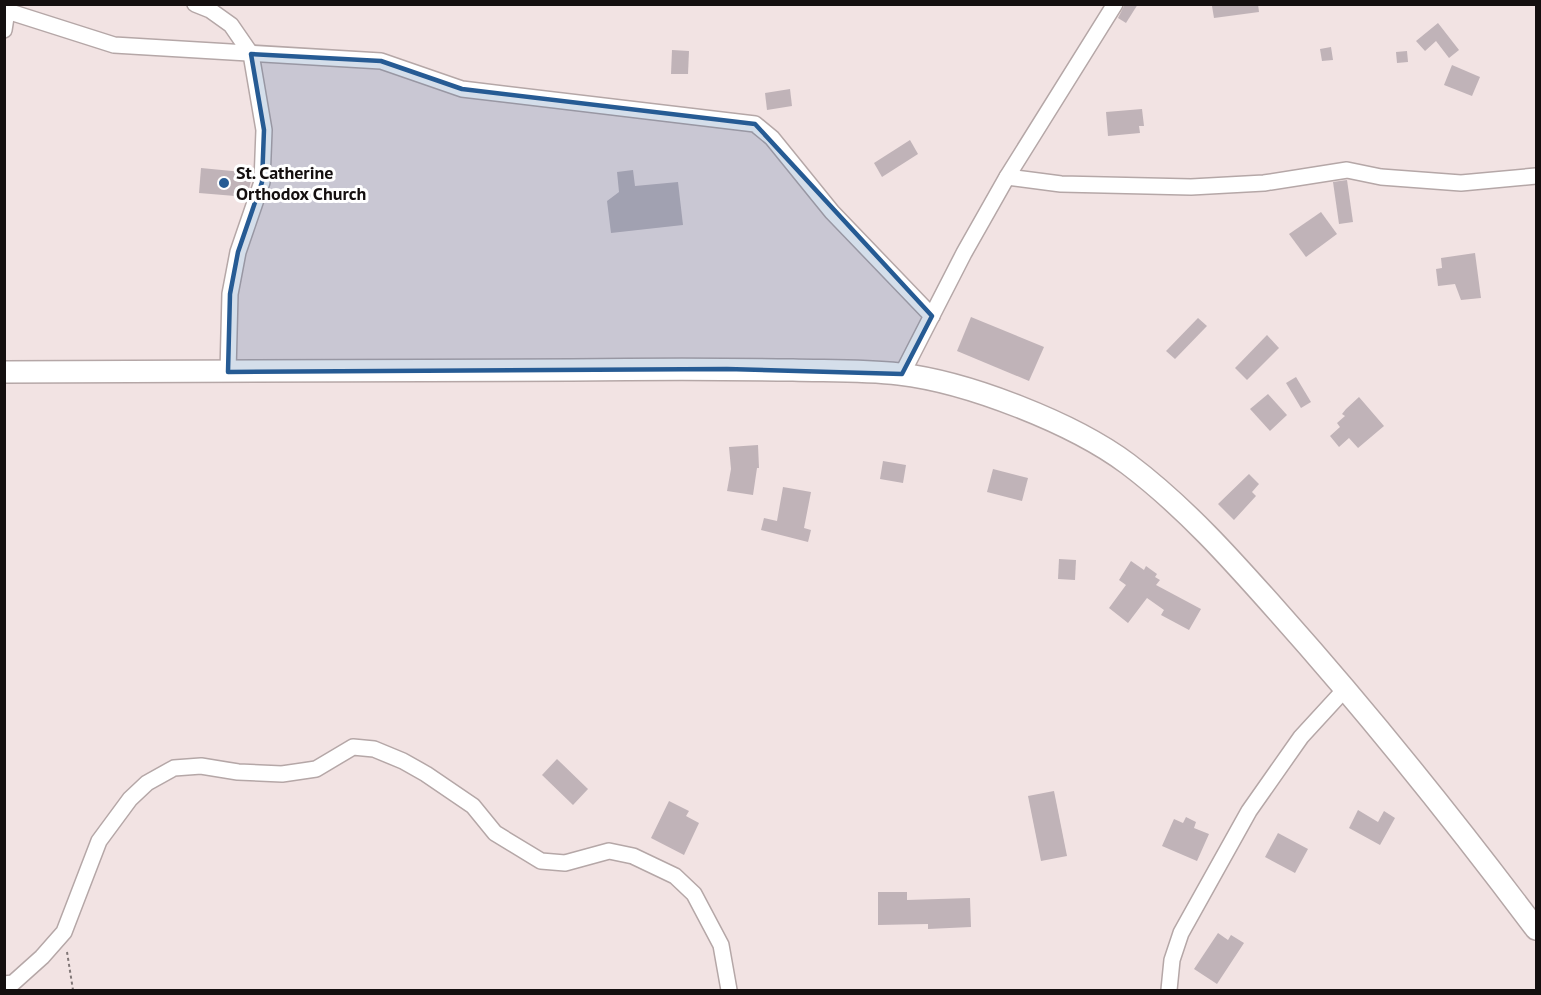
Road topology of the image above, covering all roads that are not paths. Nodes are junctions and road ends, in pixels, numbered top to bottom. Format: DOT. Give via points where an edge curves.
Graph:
graph roads {
  1 [pos="195,4"];
  2 [pos="1115,4"];
  3 [pos="6,11"];
  4 [pos="4,30"];
  5 [pos="251,54"];
  6 [pos="1536,176"];
  7 [pos="1007,177"];
  8 [pos="932,316"];
  9 [pos="4,372"];
  10 [pos="228,372"];
  11 [pos="902,374"];
  12 [pos="1346,688"];
  13 [pos="1536,929"];
  14 [pos="4,984"];
  15 [pos="729,990"];
  16 [pos="1169,990"];
  1 -- 5 [label="street" via="231,25"];
  2 -- 7 [label="street"];
  3 -- 4 [label="street"];
  3 -- 5 [label="street" via="114,45"];
  5 -- 8 [label="street" via="381,61 462,89 755,124 772,138 832,212"];
  5 -- 10 [label="street" via="264,130 262,182 238,252 230,294"];
  6 -- 7 [label="street" via="1461,183 1381,177 1347,170 1264,183 1191,187 1061,184"];
  7 -- 8 [label="street"];
  8 -- 11 [label="street"];
  9 -- 10 [label="street"];
  10 -- 11 [label="street" via="727,369"];
  11 -- 12 [label="street" via="1015,406 1077,433 1126,462 1212,538"];
  12 -- 13 [label="street"];
  12 -- 16 [label="street" via="1301,737 1243,821 1181,933"];
  14 -- 15 [label="street" via="13,983 64,932 99,841 147,783 174,768 201,766 282,774 316,769 353,747 374,749 426,774 473,806 495,833 541,861 565,863 609,850 633,856 675,876 694,894 721,945"];
}
